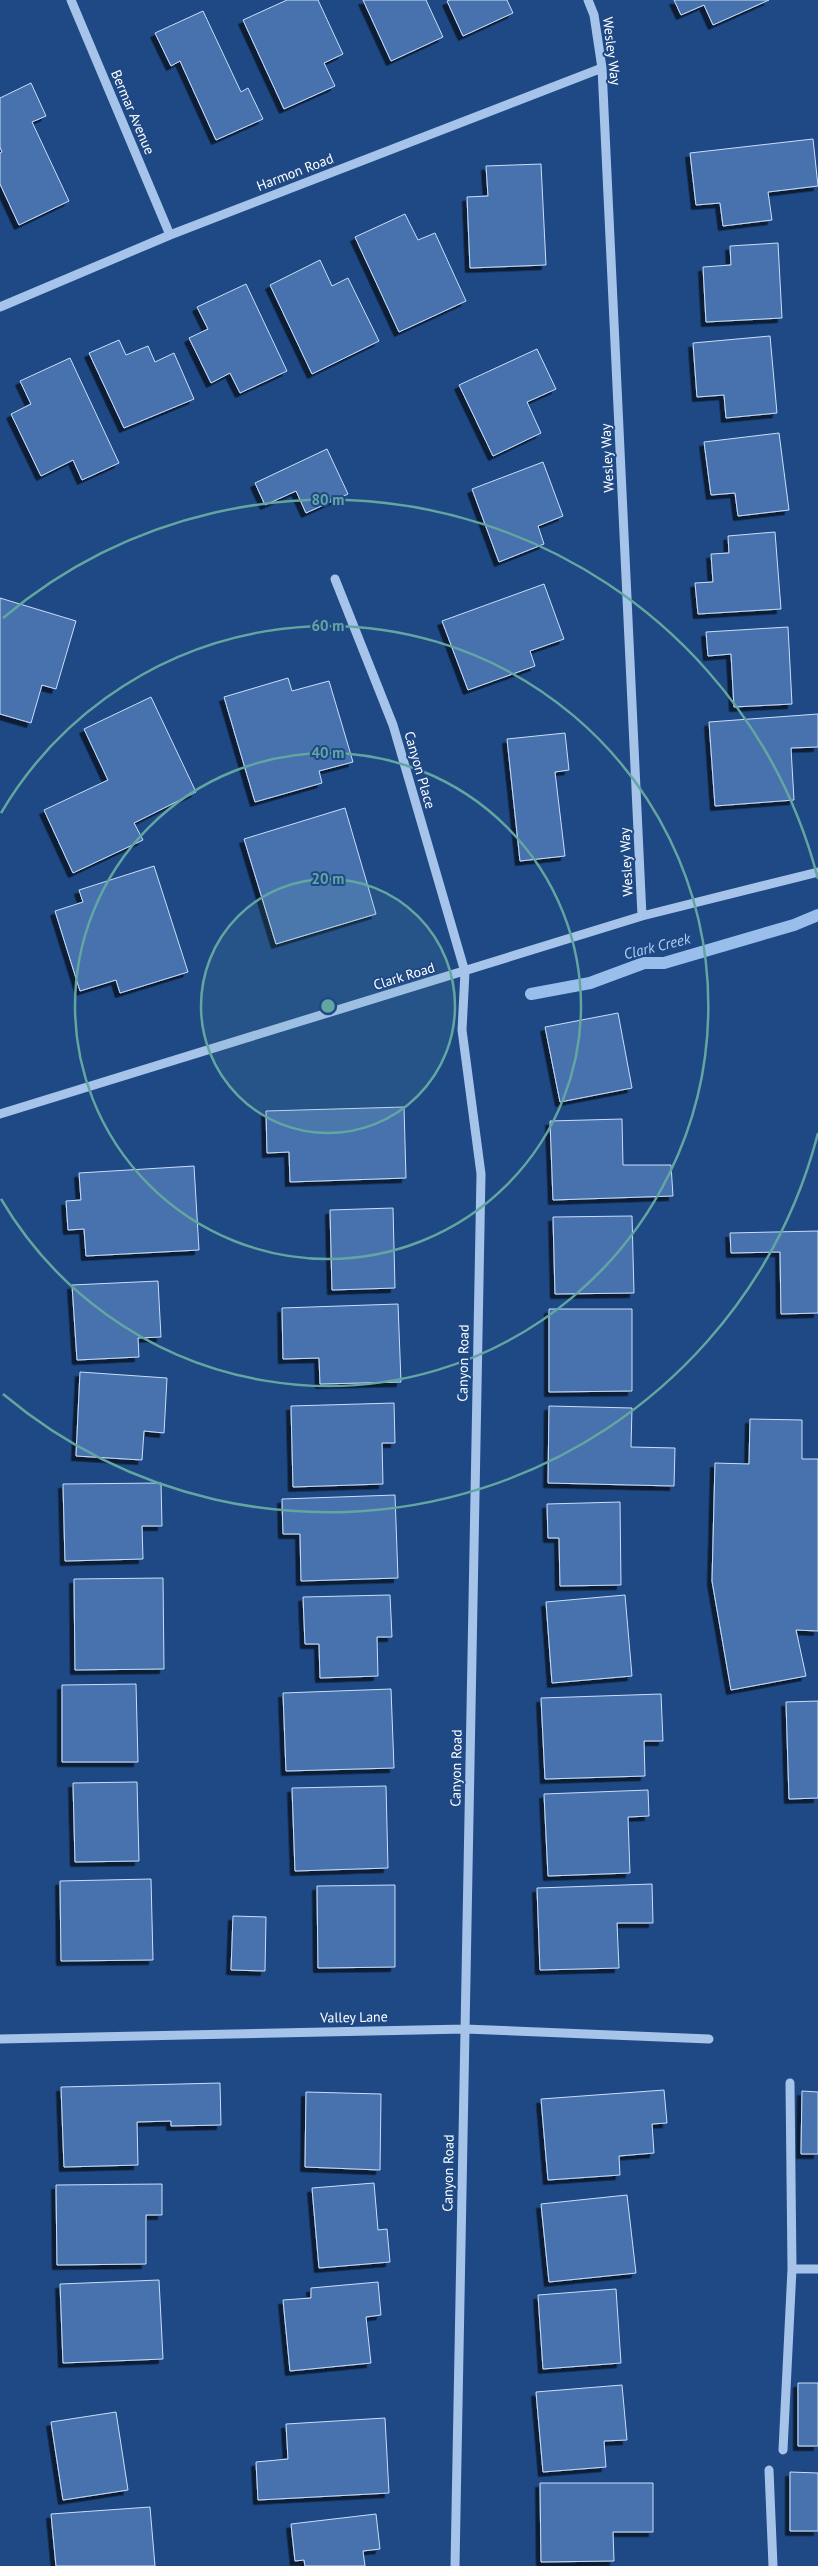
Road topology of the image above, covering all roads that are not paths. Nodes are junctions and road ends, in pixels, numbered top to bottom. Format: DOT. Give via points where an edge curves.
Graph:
graph roads {
  1 [pos="71,0"];
  2 [pos="588,0"];
  3 [pos="602,68"];
  4 [pos="170,235"];
  5 [pos="0,308"];
  6 [pos="335,579"];
  7 [pos="818,872"];
  8 [pos="642,916"];
  9 [pos="465,972"];
  10 [pos="0,1114"];
  11 [pos="464,2029"];
  12 [pos="0,2039"];
  13 [pos="709,2039"];
  14 [pos="790,2083"];
  15 [pos="792,2269"];
  16 [pos="818,2269"];
  17 [pos="783,2450"];
  18 [pos="769,2470"];
  19 [pos="455,2566"];
  20 [pos="773,2566"];
  1 -- 4 [label="street, Bermar Avenue"];
  2 -- 3 [label="street, Wesley Way" via="594,15"];
  3 -- 4 [label="street, Harmon Road"];
  3 -- 8 [label="street, Wesley Way"];
  4 -- 5 [label="street, Harmon Road"];
  6 -- 9 [label="street, Canyon Place" via="393,725"];
  7 -- 8 [label="street, Clark Road"];
  8 -- 9 [label="street, Clark Road"];
  9 -- 10 [label="street, Clark Road"];
  9 -- 11 [label="street, Canyon Road" via="462,1030 481,1174"];
  11 -- 12 [label="street, Valley Lane"];
  11 -- 13 [label="street, Valley Lane"];
  11 -- 19 [label="street, Canyon Road"];
  14 -- 15 [label="street"];
  15 -- 16 [label="street"];
  15 -- 17 [label="street"];
  18 -- 20 [label="street"];
}
